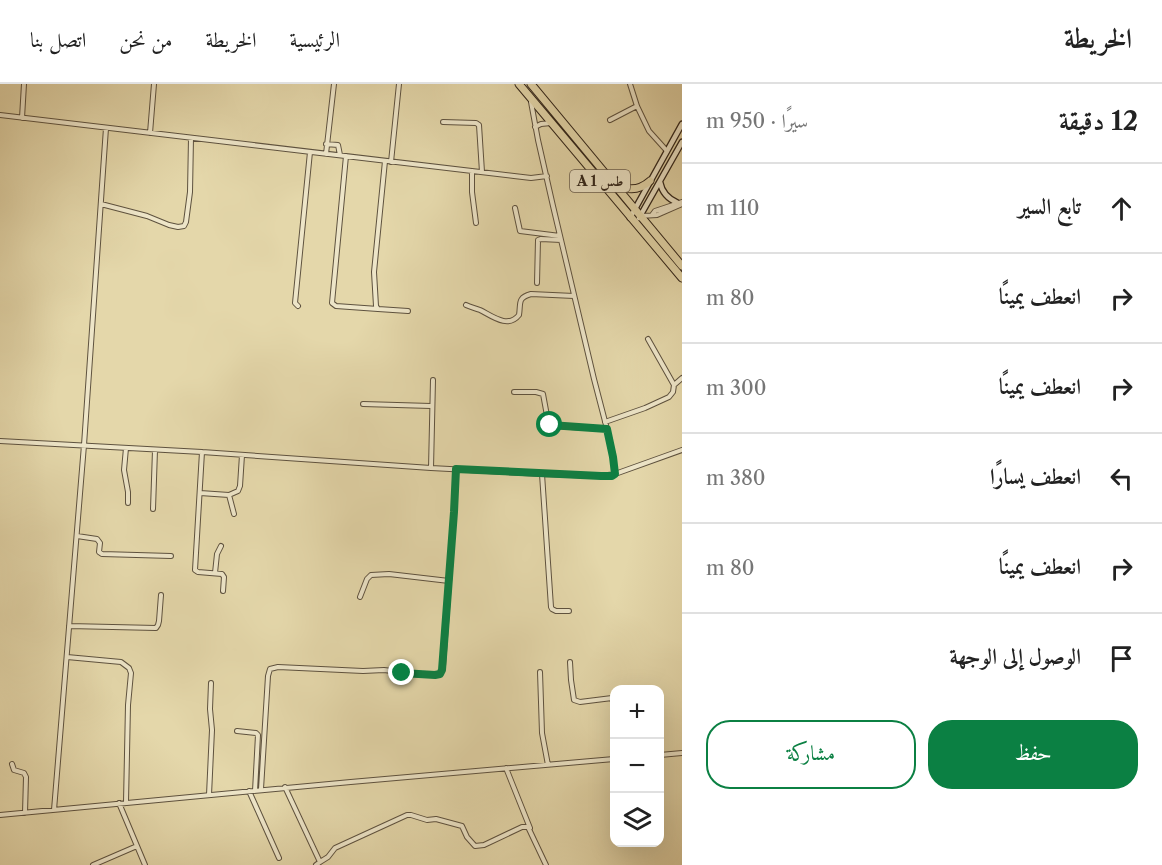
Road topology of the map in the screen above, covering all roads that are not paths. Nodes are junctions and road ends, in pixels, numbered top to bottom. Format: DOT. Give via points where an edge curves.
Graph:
graph roads {
  1 [pos="24,84"];
  2 [pos="154,84"];
  3 [pos="334,84"];
  4 [pos="399,84"];
  5 [pos="519,84"];
  6 [pos="531,84"];
  7 [pos="630,84"];
  8 [pos="530,98"];
  9 [pos="637,106"];
  10 [pos="0,115"];
  11 [pos="22,118"];
  12 [pos="610,120"];
  13 [pos="443,123"];
  14 [pos="551,123"];
  15 [pos="682,124"];
  16 [pos="535,127"];
  17 [pos="106,128"];
  18 [pos="150,133"];
  19 [pos="191,138"];
  20 [pos="682,142"];
  21 [pos="326,144"];
  22 [pos="667,151"];
  23 [pos="310,152"];
  24 [pos="326,154"];
  25 [pos="340,155"];
  26 [pos="346,156"];
  27 [pos="385,161"];
  28 [pos="392,162"];
  29 [pos="472,171"];
  30 [pos="482,172"];
  31 [pos="547,176"];
  32 [pos="650,181"];
  33 [pos="660,182"];
  34 [pos="613,183"];
  35 [pos="681,203"];
  36 [pos="101,204"];
  37 [pos="515,208"];
  38 [pos="637,213"];
  39 [pos="633,221"];
  40 [pos="476,223"];
  41 [pos="561,238"];
  42 [pos="682,266"];
  43 [pos="682,278"];
  44 [pos="537,283"];
  45 [pos="574,296"];
  46 [pos="466,305"];
  47 [pos="298,306"];
  48 [pos="378,309"];
  49 [pos="408,311"];
  50 [pos="648,339"];
  51 [pos="682,378"];
  52 [pos="433,380"];
  53 [pos="674,386"];
  54 [pos="514,392"];
  55 [pos="363,404"];
  56 [pos="431,406"];
  57 [pos="605,422"];
  58 [pos="607,429"];
  59 [pos="0,441"];
  60 [pos="84,445"];
  61 [pos="126,448"];
  62 [pos="155,450"];
  63 [pos="682,450"];
  64 [pos="202,452"];
  65 [pos="242,454"];
  66 [pos="431,468"];
  67 [pos="456,469"];
  68 [pos="542,474"];
  69 [pos="615,474"];
  70 [pos="200,493"];
  71 [pos="229,495"];
  72 [pos="128,503"];
  73 [pos="153,509"];
  74 [pos="234,514"];
  75 [pos="77,536"];
  76 [pos="221,546"];
  77 [pos="171,556"];
  78 [pos="215,573"];
  79 [pos="449,581"];
  80 [pos="223,591"];
  81 [pos="161,595"];
  82 [pos="360,597"];
  83 [pos="569,611"];
  84 [pos="69,626"];
  85 [pos="67,657"];
  86 [pos="570,662"];
  87 [pos="540,672"];
  88 [pos="210,683"];
  89 [pos="610,698"];
  90 [pos="237,731"];
  91 [pos="682,753"];
  92 [pos="664,755"];
  93 [pos="610,759"];
  94 [pos="12,764"];
  95 [pos="548,765"];
  96 [pos="506,768"];
  97 [pos="285,787"];
  98 [pos="261,789"];
  99 [pos="249,791"];
  100 [pos="255,791"];
  101 [pos="209,795"];
  102 [pos="126,802"];
  103 [pos="119,803"];
  104 [pos="54,810"];
  105 [pos="25,813"];
  106 [pos="0,815"];
  107 [pos="531,832"];
  108 [pos="137,846"];
  109 [pos="279,858"];
  110 [pos="318,864"];
  111 [pos="93,865"];
  112 [pos="145,865"];
  113 [pos="546,865"];
  1 -- 11 [label="street"];
  2 -- 18 [label="street"];
  3 -- 21 [label="street"];
  4 -- 28 [label="street"];
  5 -- 8 [label="highway, A 1 طس"];
  6 -- 34 [label="highway, A 1 طس"];
  7 -- 9 [label="street"];
  8 -- 14 [label="highway, A 1 طس"];
  8 -- 16 [label="street"];
  9 -- 12 [label="street"];
  9 -- 22 [label="street" via="649,131"];
  10 -- 11 [label="street"];
  11 -- 17 [label="street"];
  13 -- 30 [label="street" via="479,124"];
  14 -- 16 [label="street"];
  14 -- 39 [label="highway, A 1 طس"];
  15 -- 22 [label="main road"];
  16 -- 31 [label="street"];
  17 -- 18 [label="street"];
  17 -- 36 [label="street"];
  18 -- 19 [label="street"];
  19 -- 23 [label="street"];
  19 -- 36 [label="street" via="190,192 184,225 173,226"];
  20 -- 33 [label="main road"];
  21 -- 24 [label="street"];
  21 -- 25 [label="street" via="338,145"];
  22 -- 32 [label="main road"];
  23 -- 24 [label="street"];
  23 -- 47 [label="street" via="295,293"];
  24 -- 25 [label="street"];
  25 -- 26 [label="street"];
  26 -- 27 [label="street"];
  26 -- 48 [label="street" via="332,303"];
  27 -- 28 [label="street"];
  27 -- 48 [label="street" via="374,272"];
  28 -- 29 [label="street"];
  29 -- 30 [label="street"];
  29 -- 40 [label="street"];
  30 -- 31 [label="street"];
  31 -- 41 [label="street"];
  32 -- 34 [label="highway" via="632,189"];
  32 -- 38 [label="main road"];
  33 -- 35 [label="main road" via="667,197"];
  33 -- 38 [label="main road"];
  34 -- 38 [label="highway, A 1 طس"];
  35 -- 38 [label="street" via="652,215"];
  36 -- 60 [label="street"];
  37 -- 41 [label="street" via="520,231"];
  38 -- 39 [label="main road"];
  38 -- 42 [label="highway, A 1 طس"];
  39 -- 43 [label="highway, A 1 طس"];
  41 -- 44 [label="street" via="538,240"];
  41 -- 45 [label="street"];
  45 -- 46 [label="street" via="525,296 519,303 519,315 511,321 501,321"];
  45 -- 57 [label="street"];
  48 -- 49 [label="street"];
  50 -- 53 [label="street"];
  51 -- 53 [label="street"];
  52 -- 56 [label="street"];
  53 -- 57 [label="street" via="669,397"];
  54 -- 58 [label="street" via="543,394 552,426"];
  55 -- 56 [label="street"];
  56 -- 66 [label="street"];
  57 -- 58 [label="street"];
  58 -- 69 [label="street"];
  59 -- 60 [label="street"];
  60 -- 61 [label="street"];
  60 -- 75 [label="street"];
  61 -- 62 [label="street"];
  61 -- 72 [label="street"];
  62 -- 64 [label="street"];
  62 -- 73 [label="street"];
  63 -- 69 [label="street"];
  64 -- 65 [label="street"];
  64 -- 70 [label="street"];
  65 -- 66 [label="street"];
  65 -- 71 [label="street" via="239,489"];
  66 -- 67 [label="street"];
  67 -- 68 [label="street"];
  67 -- 79 [label="street"];
  68 -- 69 [label="street"];
  68 -- 83 [label="street" via="551,607"];
  70 -- 71 [label="street"];
  70 -- 78 [label="street" via="195,570"];
  71 -- 74 [label="street"];
  75 -- 77 [label="street" via="97,539 102,554"];
  75 -- 84 [label="street"];
  76 -- 78 [label="street"];
  78 -- 80 [label="street" via="223,575"];
  79 -- 82 [label="street" via="371,575"];
  79 -- 98 [label="street" via="440,674 270,669"];
  81 -- 84 [label="street" via="156,628"];
  84 -- 85 [label="street"];
  85 -- 102 [label="street" via="121,662 129,668"];
  85 -- 104 [label="street"];
  86 -- 89 [label="street" via="574,700"];
  87 -- 95 [label="street" via="542,733"];
  88 -- 101 [label="street"];
  90 -- 100 [label="street" via="258,735"];
  91 -- 92 [label="street"];
  93 -- 95 [label="street"];
  94 -- 105 [label="street" via="14,770 26,777"];
  95 -- 96 [label="street"];
  96 -- 97 [label="street"];
  96 -- 107 [label="street"];
  97 -- 98 [label="street"];
  97 -- 110 [label="street"];
  98 -- 100 [label="street"];
  99 -- 100 [label="street"];
  99 -- 101 [label="street"];
  99 -- 109 [label="street"];
  101 -- 102 [label="street"];
  102 -- 103 [label="street"];
  103 -- 104 [label="street"];
  103 -- 108 [label="street"];
  104 -- 105 [label="street"];
  105 -- 106 [label="street"];
  107 -- 110 [label="street" via="525,826 475,846 462,826 411,814 335,848"];
  107 -- 113 [label="street"];
  108 -- 111 [label="street"];
  108 -- 112 [label="street"];
}
